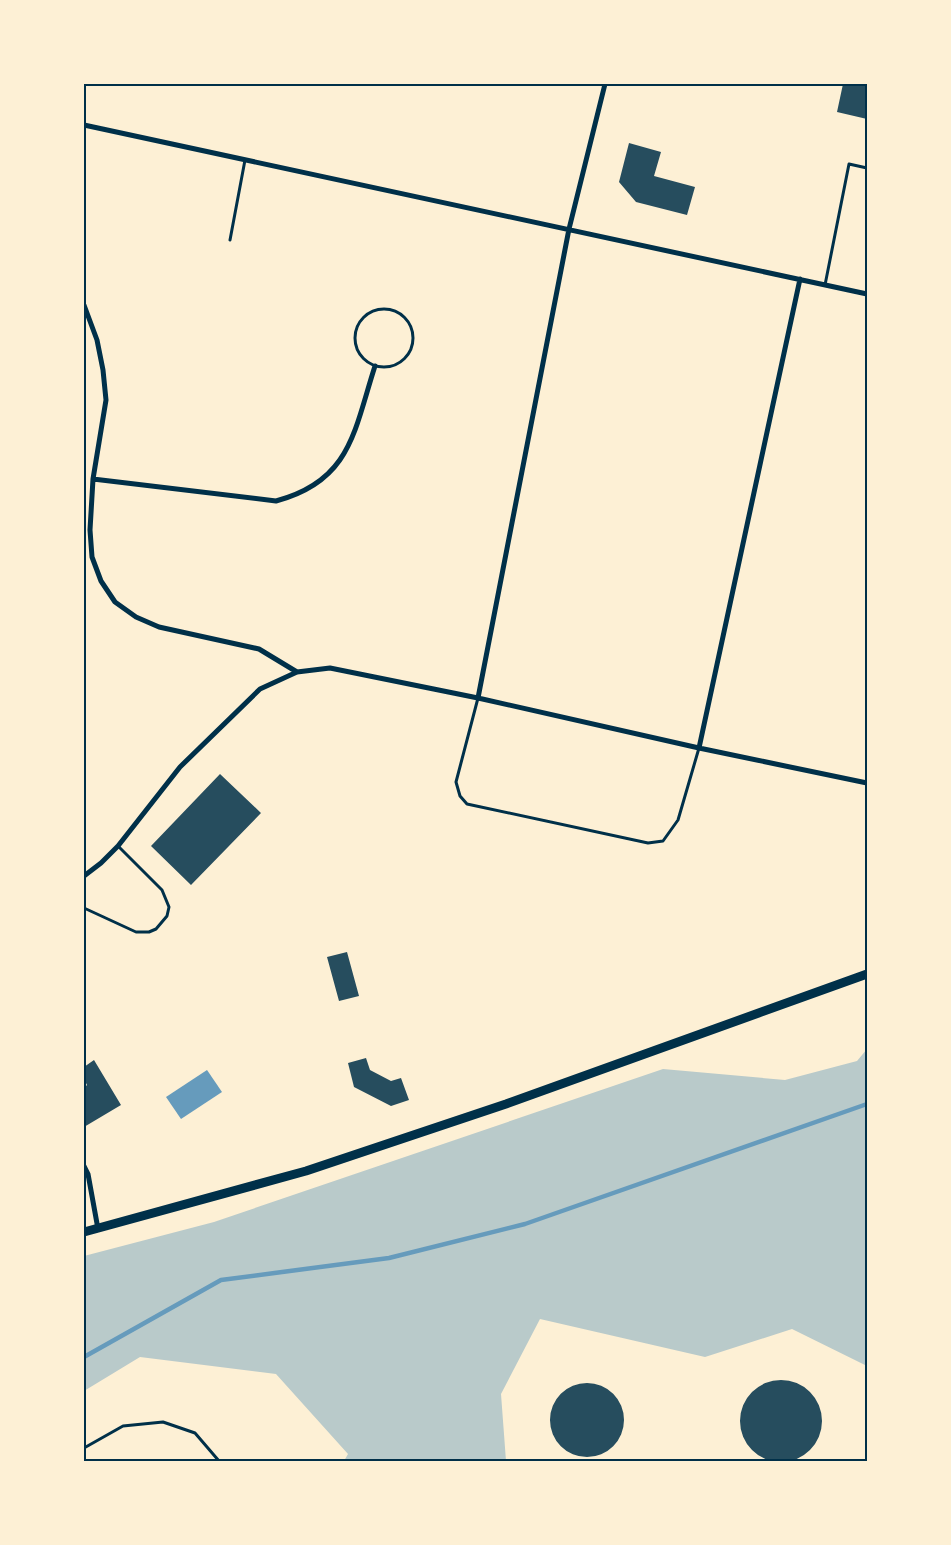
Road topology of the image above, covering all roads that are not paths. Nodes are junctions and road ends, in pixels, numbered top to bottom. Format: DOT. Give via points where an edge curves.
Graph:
graph roads {
  1 [pos="605,84"];
  2 [pos="84,126"];
  3 [pos="245,160"];
  4 [pos="867,168"];
  5 [pos="569,229"];
  6 [pos="230,240"];
  7 [pos="800,279"];
  8 [pos="825,284"];
  9 [pos="867,294"];
  10 [pos="84,305"];
  11 [pos="375,366"];
  12 [pos="93,479"];
  13 [pos="296,672"];
  14 [pos="478,698"];
  15 [pos="699,748"];
  16 [pos="867,783"];
  17 [pos="118,846"];
  18 [pos="84,876"];
  19 [pos="84,908"];
  20 [pos="867,974"];
  21 [pos="84,1166"];
  22 [pos="98,1229"];
  23 [pos="84,1232"];
  24 [pos="84,1448"];
  25 [pos="219,1461"];
  1 -- 5 [label="street"];
  2 -- 3 [label="street"];
  3 -- 5 [label="street"];
  3 -- 6 [label="lane"];
  4 -- 8 [label="lane" via="849,164"];
  5 -- 7 [label="street"];
  5 -- 14 [label="street"];
  7 -- 8 [label="street"];
  7 -- 15 [label="street"];
  8 -- 9 [label="street"];
  10 -- 12 [label="street" via="98,340 106,400"];
  11 -- 11 [label="lane" via="394,366 402,362 413,347 413,328 401,313 392,309 372,311 364,316 356,329 359,354"];
  11 -- 12 [label="street" via="349,445 339,463 324,479 294,496 276,501"];
  12 -- 13 [label="street" via="92,557 101,581 116,602 136,617 159,627 259,649"];
  13 -- 14 [label="street" via="330,668"];
  13 -- 17 [label="street" via="260,689 180,767"];
  14 -- 15 [label="street"];
  14 -- 15 [label="lane" via="456,782 460,796 467,804 648,844 663,841 678,820"];
  15 -- 16 [label="street"];
  17 -- 18 [label="street"];
  17 -- 19 [label="lane" via="162,890 169,907 167,916 156,929 136,932"];
  20 -- 22 [label="main road" via="497,1107 306,1171"];
  21 -- 22 [label="street"];
  22 -- 23 [label="main road"];
  24 -- 25 [label="lane" via="123,1426 163,1422 194,1433"];
}
